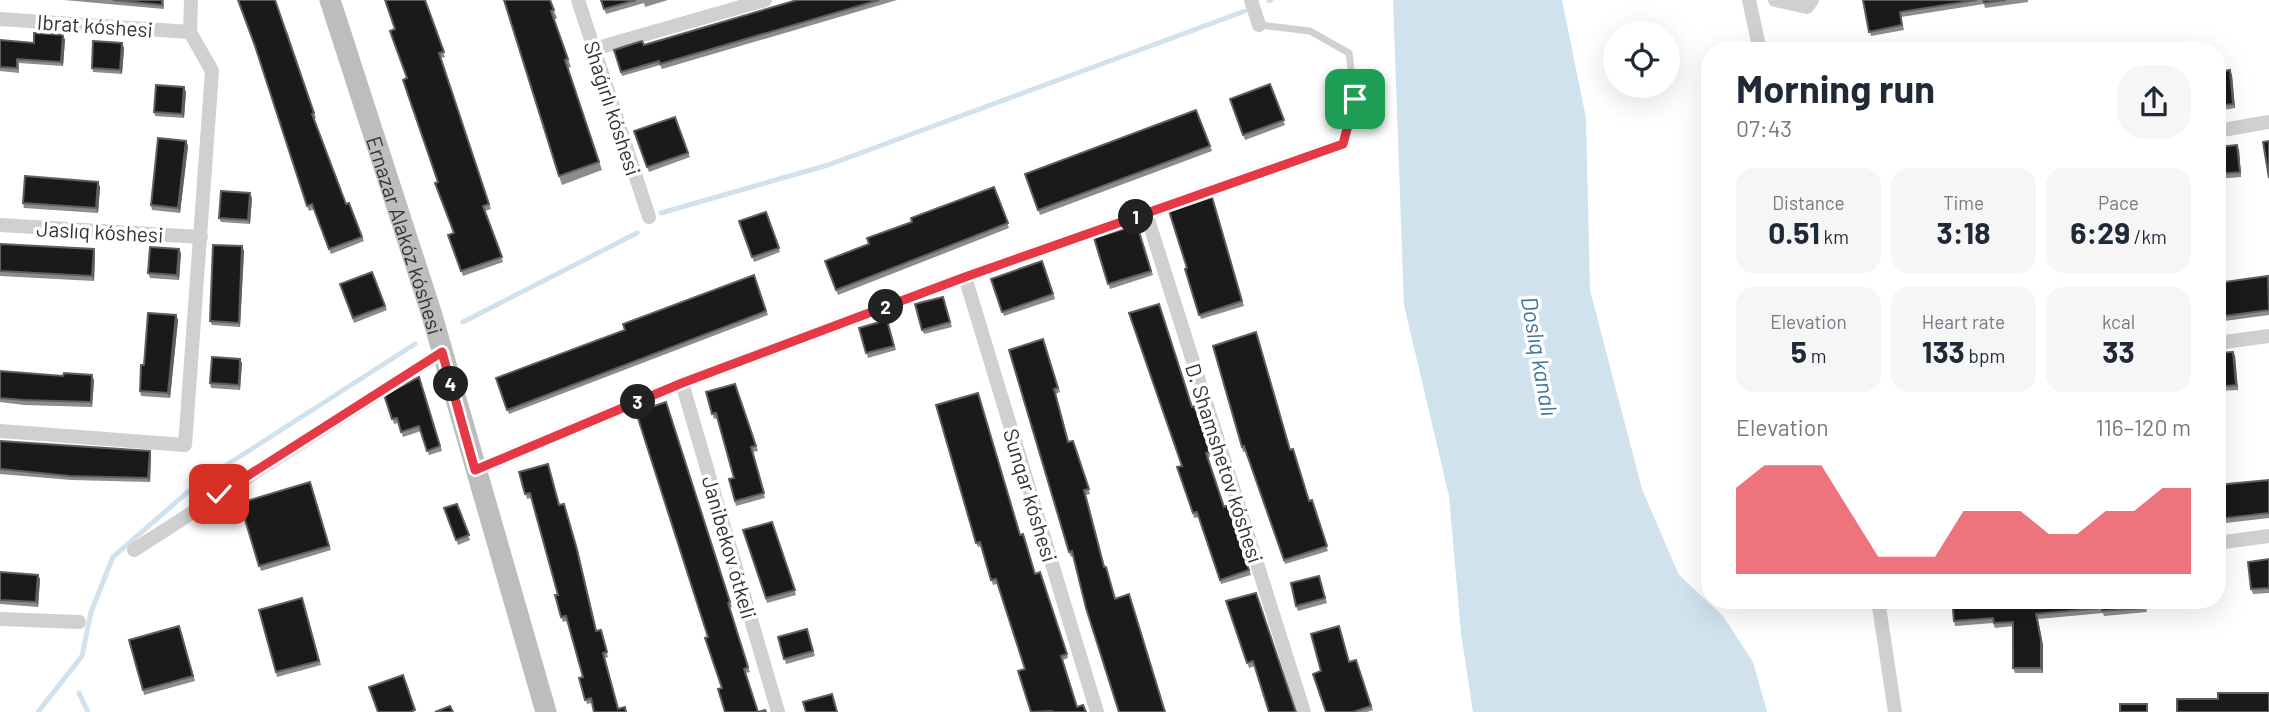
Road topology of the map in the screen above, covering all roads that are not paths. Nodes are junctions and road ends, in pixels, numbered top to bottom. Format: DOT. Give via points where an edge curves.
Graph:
graph roads {
  1 [pos="191,0"];
  2 [pos="330,0"];
  3 [pos="578,0"];
  4 [pos="765,0"];
  5 [pos="1251,0"];
  6 [pos="1749,0"];
  7 [pos="1775,0"];
  8 [pos="1812,0"];
  9 [pos="0,19"];
  10 [pos="1259,25"];
  11 [pos="190,32"];
  12 [pos="1758,42"];
  13 [pos="594,49"];
  14 [pos="2269,122"];
  15 [pos="2226,129"];
  16 [pos="1343,144"];
  17 [pos="1146,213"];
  18 [pos="649,217"];
  19 [pos="0,225"];
  20 [pos="201,237"];
  21 [pos="965,277"];
  22 [pos="2269,336"];
  23 [pos="2226,342"];
  24 [pos="442,352"];
  25 [pos="682,383"];
  26 [pos="0,431"];
  27 [pos="475,470"];
  28 [pos="2269,536"];
  29 [pos="2226,542"];
  30 [pos="134,550"];
  31 [pos="1879,609"];
  32 [pos="0,619"];
  33 [pos="79,622"];
  34 [pos="546,712"];
  35 [pos="778,712"];
  36 [pos="1097,712"];
  37 [pos="1304,712"];
  38 [pos="1895,712"];
  1 -- 11 [label="street"];
  2 -- 24 [label="main road, Ernazar Alakóz kóshesi"];
  3 -- 13 [label="street, Shaǵırlı kóshesi"];
  4 -- 13 [label="street"];
  5 -- 10 [label="street"];
  6 -- 12 [label="street"];
  7 -- 8 [label="street" via="1807,7"];
  9 -- 11 [label="street, Ibrat kóshesi"];
  10 -- 16 [label="lane" via="1310,31 1349,53 1355,99"];
  11 -- 20 [label="street" via="212,71"];
  13 -- 18 [label="street, Shaǵırlı kóshesi"];
  14 -- 15 [label="street"];
  16 -- 17 [label="street"];
  17 -- 21 [label="street"];
  17 -- 37 [label="street, D. Shamshetov kóshesi"];
  19 -- 20 [label="street, Jaslıq kóshesi"];
  20 -- 26 [label="street" via="185,444"];
  21 -- 25 [label="street"];
  21 -- 36 [label="street, Sunqar kóshesi"];
  22 -- 23 [label="street"];
  24 -- 27 [label="main road, Ernazar Alakóz kóshesi"];
  24 -- 30 [label="street"];
  25 -- 27 [label="street"];
  25 -- 35 [label="street, Janibekov ótkeli"];
  27 -- 34 [label="main road, Ernazar Alakóz kóshesi"];
  28 -- 29 [label="street"];
  31 -- 38 [label="street"];
  32 -- 33 [label="street"];
}
